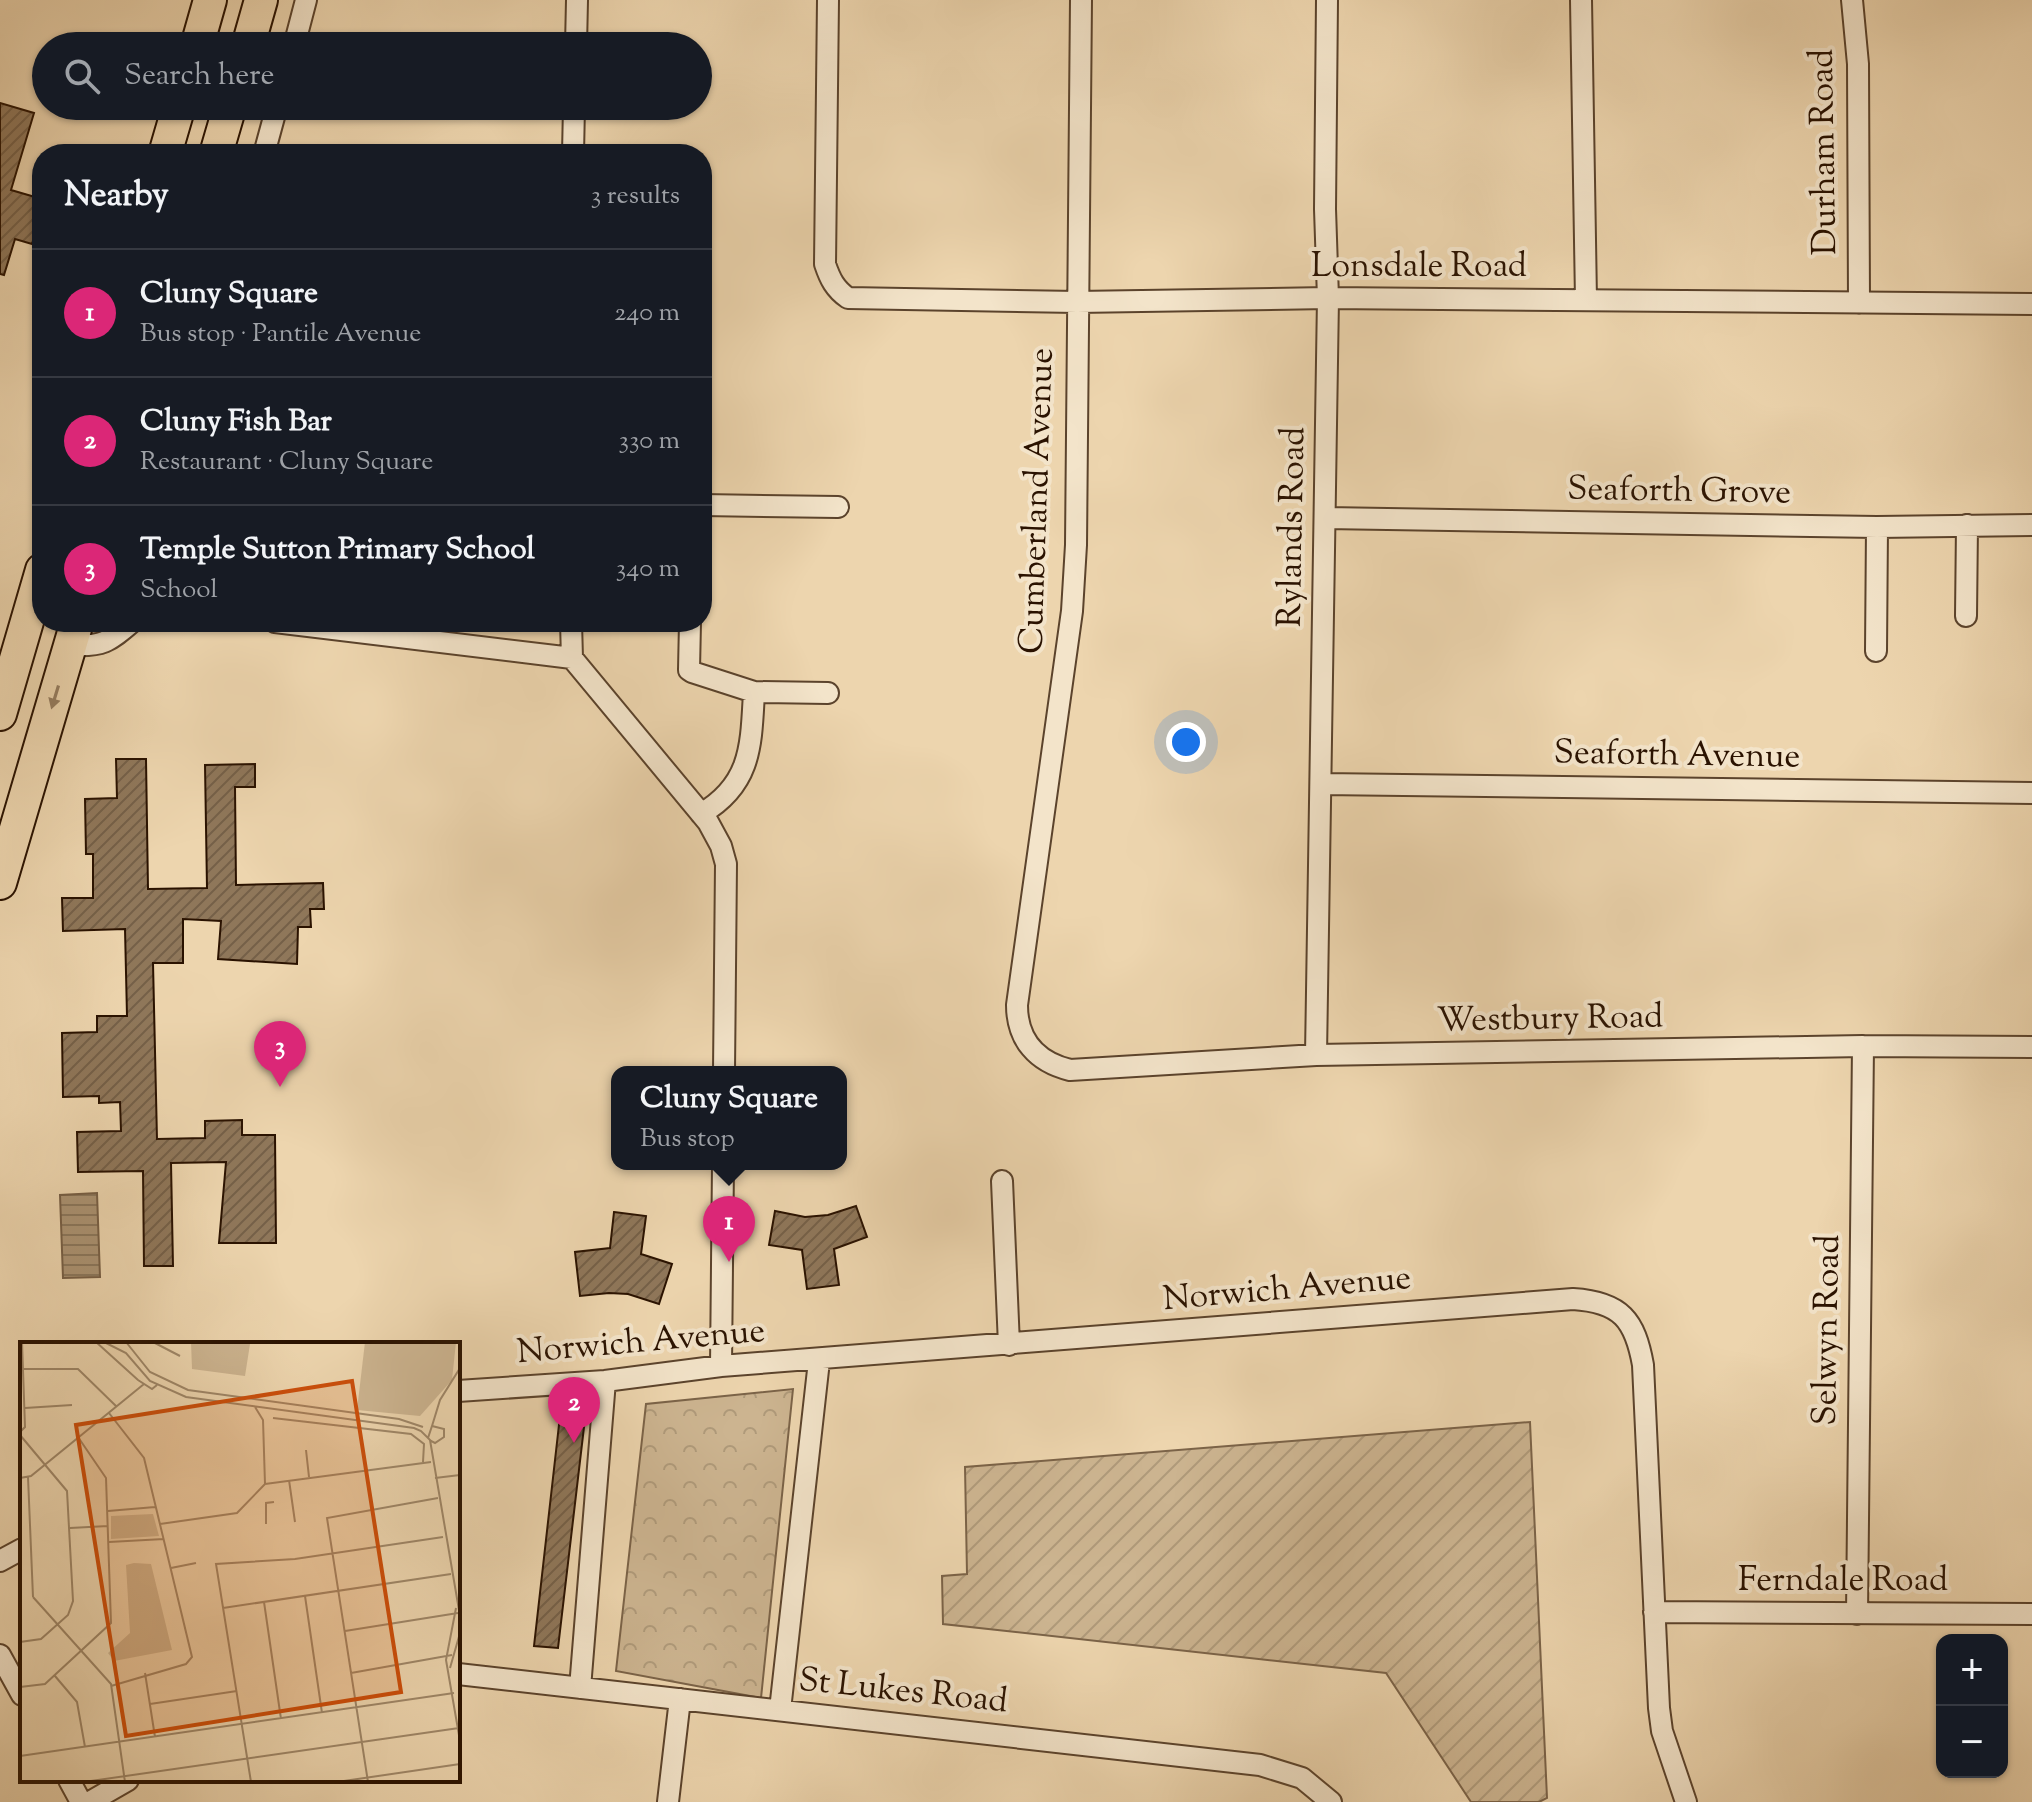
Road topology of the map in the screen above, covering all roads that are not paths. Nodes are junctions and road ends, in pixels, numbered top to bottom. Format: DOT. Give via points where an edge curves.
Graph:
graph roads {
  1 [pos="210,0"];
  2 [pos="261,0"];
  3 [pos="306,0"];
  4 [pos="577,0"];
  5 [pos="828,0"];
  6 [pos="1081,0"];
  7 [pos="1327,0"];
  8 [pos="1581,0"];
  9 [pos="1852,0"];
  10 [pos="201,32"];
  11 [pos="252,32"];
  12 [pos="298,32"];
  13 [pos="576,32"];
  14 [pos="175,120"];
  15 [pos="226,120"];
  16 [pos="273,120"];
  17 [pos="574,120"];
  18 [pos="168,144"];
  19 [pos="219,144"];
  20 [pos="267,144"];
  21 [pos="573,144"];
  22 [pos="1328,298"];
  23 [pos="1586,300"];
  24 [pos="1077,302"];
  25 [pos="1859,303"];
  26 [pos="2032,304"];
  27 [pos="712,505"];
  28 [pos="838,507"];
  29 [pos="1326,518"];
  30 [pos="1967,525"];
  31 [pos="2032,525"];
  32 [pos="1877,527"];
  33 [pos="32,604"];
  34 [pos="1966,616"];
  35 [pos="120,632"];
  36 [pos="358,632"];
  37 [pos="571,632"];
  38 [pos="690,632"];
  39 [pos="74,633"];
  40 [pos="1876,651"];
  41 [pos="572,658"];
  42 [pos="754,692"];
  43 [pos="828,693"];
  44 [pos="0,714"];
  45 [pos="1322,784"];
  46 [pos="2032,793"];
  47 [pos="701,814"];
  48 [pos="0,883"];
  49 [pos="1863,1046"];
  50 [pos="2032,1047"];
  51 [pos="1316,1055"];
  52 [pos="724,1066"];
  53 [pos="1070,1070"];
  54 [pos="723,1170"];
  55 [pos="1002,1181"];
  56 [pos="1009,1345"];
  57 [pos="819,1361"];
  58 [pos="721,1366"];
  59 [pos="605,1381"];
  60 [pos="460,1391"];
  61 [pos="20,1550"];
  62 [pos="0,1561"];
  63 [pos="1654,1612"];
  64 [pos="1857,1614"];
  65 [pos="2032,1614"];
  66 [pos="0,1655"];
  67 [pos="460,1674"];
  68 [pos="580,1688"];
  69 [pos="20,1691"];
  70 [pos="680,1699"];
  71 [pos="780,1710"];
  72 [pos="70,1782"];
  73 [pos="125,1782"];
  74 [pos="81,1802"];
  75 [pos="90,1802"];
  76 [pos="668,1802"];
  77 [pos="1331,1802"];
  78 [pos="1686,1802"];
  1 -- 10 [label="main road"];
  2 -- 11 [label="main road"];
  3 -- 12 [label="street"];
  4 -- 13 [label="street"];
  5 -- 24 [label="street, Lonsdale Road" via="825,264 838,291 848,298"];
  6 -- 24 [label="street, Cumberland Avenue"];
  7 -- 22 [label="street, Rylands Road"];
  8 -- 23 [label="street"];
  9 -- 25 [label="street, Durham Road" via="1858,64"];
  14 -- 18 [label="main road"];
  15 -- 19 [label="main road"];
  16 -- 20 [label="street"];
  17 -- 21 [label="street"];
  22 -- 23 [label="street, Lonsdale Road"];
  22 -- 24 [label="street, Lonsdale Road"];
  22 -- 29 [label="street, Rylands Road"];
  23 -- 25 [label="street, Lonsdale Road"];
  24 -- 53 [label="street, Cumberland Avenue" via="1072,611 1017,1005 1017,1019 1031,1049 1053,1066"];
  25 -- 26 [label="street, Lonsdale Road"];
  27 -- 28 [label="street"];
  29 -- 32 [label="street, Seaforth Grove"];
  29 -- 45 [label="street, Rylands Road"];
  30 -- 31 [label="street, Seaforth Grove"];
  30 -- 32 [label="street, Seaforth Grove"];
  30 -- 34 [label="street"];
  32 -- 40 [label="street"];
  33 -- 44 [label="main road"];
  35 -- 39 [label="street" via="98,645"];
  36 -- 41 [label="street"];
  37 -- 41 [label="street"];
  38 -- 42 [label="street" via="689,670"];
  39 -- 48 [label="main road, one-way"];
  41 -- 47 [label="street"];
  42 -- 43 [label="street"];
  42 -- 47 [label="street" via="752,739 743,772 733,788"];
  45 -- 46 [label="street, Seaforth Avenue"];
  45 -- 51 [label="street, Rylands Road"];
  47 -- 52 [label="street" via="726,864"];
  49 -- 50 [label="street, Westbury Road"];
  49 -- 51 [label="street, Westbury Road"];
  49 -- 64 [label="street, Selwyn Road"];
  51 -- 53 [label="street, Westbury Road"];
  54 -- 58 [label="street"];
  55 -- 56 [label="street"];
  56 -- 57 [label="street, Norwich Avenue"];
  56 -- 63 [label="street, Norwich Avenue" via="1597,1301 1618,1310 1632,1325 1643,1365"];
  57 -- 58 [label="street, Norwich Avenue"];
  57 -- 71 [label="street"];
  58 -- 59 [label="street, Norwich Avenue"];
  59 -- 60 [label="street, Norwich Avenue"];
  59 -- 68 [label="street"];
  61 -- 62 [label="street"];
  63 -- 64 [label="street, Ferndale Road"];
  63 -- 78 [label="street, Norwich Avenue" via="1660,1720"];
  64 -- 65 [label="street, Ferndale Road"];
  66 -- 69 [label="street"];
  67 -- 68 [label="street, St Lukes Road"];
  68 -- 70 [label="street, St Lukes Road"];
  70 -- 71 [label="street, St Lukes Road"];
  70 -- 76 [label="street"];
  71 -- 77 [label="street, St Lukes Road" via="1260,1765 1302,1778"];
  72 -- 74 [label="street"];
  73 -- 75 [label="street"];
}
